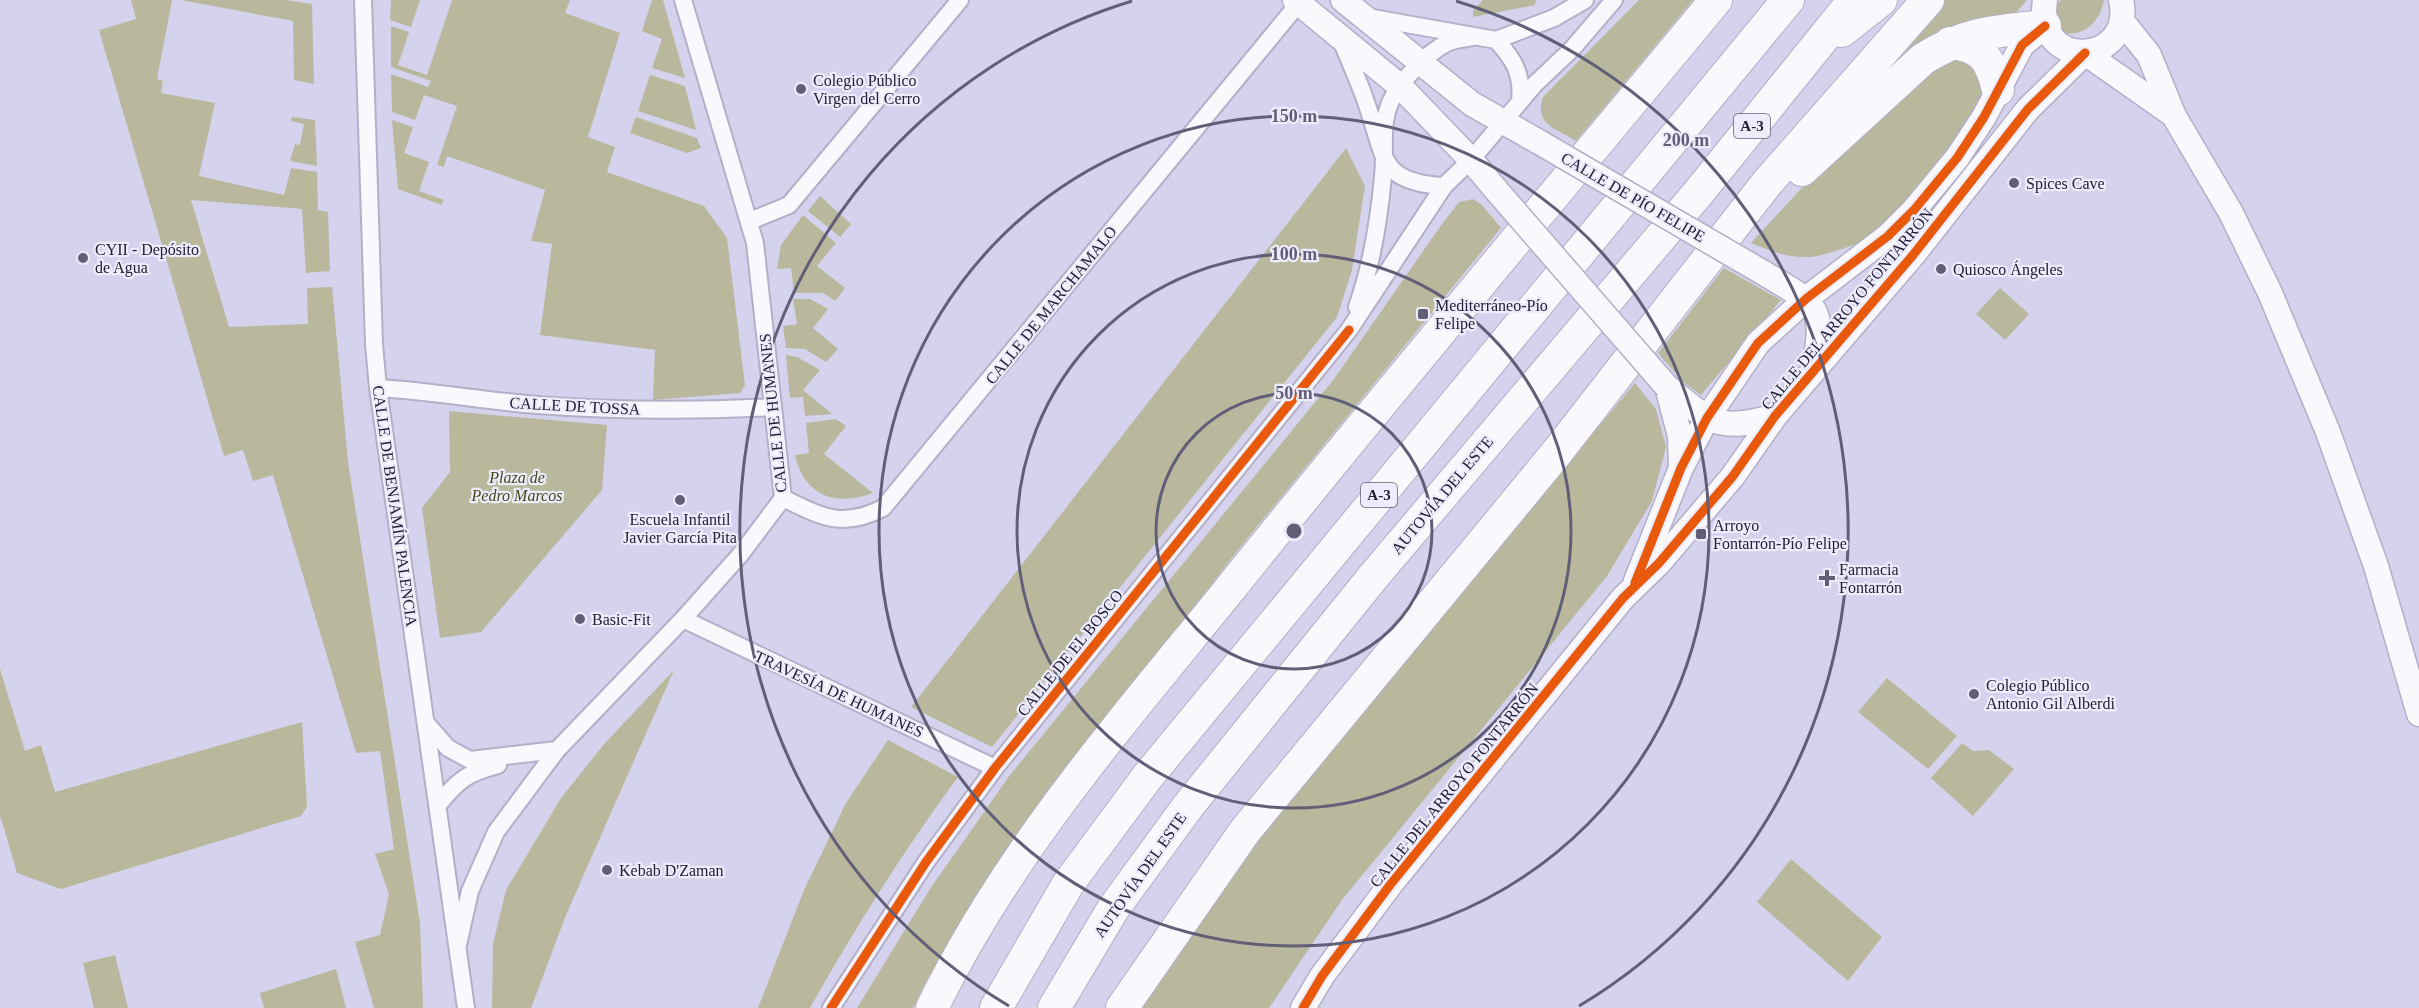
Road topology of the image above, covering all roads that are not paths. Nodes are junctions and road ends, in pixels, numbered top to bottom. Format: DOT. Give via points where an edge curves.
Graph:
graph roads {
  1 [pos="363,0"];
  2 [pos="682,0"];
  3 [pos="960,0"];
  4 [pos="1343,0"];
  5 [pos="1585,0"];
  6 [pos="1614,0"];
  7 [pos="1716,0"];
  8 [pos="1788,0"];
  9 [pos="1854,0"];
  10 [pos="1881,0"];
  11 [pos="1928,0"];
  12 [pos="1294,7"];
  13 [pos="2124,8"];
  14 [pos="2045,13"];
  15 [pos="1363,16"];
  16 [pos="1473,37"];
  17 [pos="1341,39"];
  18 [pos="1496,40"];
  19 [pos="1950,44"];
  20 [pos="2085,54"];
  21 [pos="1805,59"];
  22 [pos="1421,63"];
  23 [pos="1401,87"];
  24 [pos="1998,90"];
  25 [pos="1520,102"];
  26 [pos="2174,116"];
  27 [pos="1503,123"];
  28 [pos="1471,160"];
  29 [pos="1384,162"];
  30 [pos="1444,186"];
  31 [pos="750,221"];
  32 [pos="1849,267"];
  33 [pos="1762,272"];
  34 [pos="1807,298"];
  35 [pos="1666,315"];
  36 [pos="1349,330"];
  37 [pos="1813,371"];
  38 [pos="1667,387"];
  39 [pos="378,388"];
  40 [pos="772,407"];
  41 [pos="1775,416"];
  42 [pos="1707,418"];
  43 [pos="1681,468"];
  44 [pos="783,498"];
  45 [pos="1634,586"];
  46 [pos="683,619"];
  47 [pos="2419,714"];
  48 [pos="426,723"];
  49 [pos="557,750"];
  50 [pos="995,768"];
  51 [pos="438,806"];
  52 [pos="458,945"];
  53 [pos="466,1008"];
  54 [pos="831,1008"];
  55 [pos="932,1008"];
  56 [pos="996,1008"];
  57 [pos="1054,1008"];
  58 [pos="1122,1008"];
  59 [pos="1303,1008"];
  1 -- 39 [label="street, CALLE DE BENJAMÍN PALENCIA"];
  2 -- 31 [label="street, CALLE DE HUMANES"];
  3 -- 31 [label="street" via="789,205"];
  4 -- 15 [label="street, CALLE DE PÍO FELIPE"];
  5 -- 18 [label="street" via="1554,18"];
  6 -- 25 [label="street"];
  7 -- 55 [label="highway" via="1293,509 1073,783 994,894"];
  8 -- 56 [label="highway, A-3" via="1148,776 1068,884"];
  9 -- 21 [label="highway, AUTOVÍA DEL ESTE / A-3"];
  10 -- 21 [label="highway"];
  11 -- 35 [label="highway" via="1767,183"];
  12 -- 17 [label="street"];
  12 -- 44 [label="street, CALLE DE MARCHAMALO" via="883,508 847,521 826,517"];
  13 -- 20 [label="street, CALLE DEL ARROYO FONTARRÓN" via="2110,41"];
  13 -- 26 [label="street"];
  14 -- 19 [label="highway"];
  14 -- 20 [label="street" via="2050,38 2071,51"];
  14 -- 24 [label="street, CALLE DEL ARROYO FONTARRÓN"];
  15 -- 16 [label="street, CALLE DE PÍO FELIPE"];
  15 -- 22 [label="street, CALLE DE PÍO FELIPE"];
  16 -- 18 [label="street, CALLE DE PÍO FELIPE"];
  16 -- 22 [label="street, CALLE DE PÍO FELIPE" via="1449,42"];
  17 -- 23 [label="street"];
  17 -- 29 [label="street"];
  18 -- 25 [label="street" via="1517,68 1522,83"];
  19 -- 24 [label="highway" via="1975,48 1987,59"];
  19 -- 35 [label="highway" via="1915,66 1766,204"];
  20 -- 26 [label="street"];
  20 -- 37 [label="street, CALLE DEL ARROYO FONTARRÓN" via="2028,110 1913,255"];
  21 -- 57 [label="highway, AUTOVÍA DEL ESTE / A-3" via="1692,201 1373,577 1189,805 1113,909"];
  22 -- 23 [label="street, CALLE DE PÍO FELIPE"];
  22 -- 27 [label="street, CALLE DE PÍO FELIPE"];
  23 -- 28 [label="street"];
  23 -- 29 [label="street, CALLE DE PÍO FELIPE" via="1390,102 1383,132"];
  24 -- 32 [label="street, CALLE DEL ARROYO FONTARRÓN" via="1957,158 1914,210"];
  25 -- 27 [label="street"];
  26 -- 47 [label="street" via="2270,293 2328,432 2376,566"];
  27 -- 28 [label="street"];
  27 -- 33 [label="street, CALLE DE PÍO FELIPE, bridge"];
  28 -- 30 [label="street"];
  28 -- 38 [label="street, bridge"];
  29 -- 30 [label="street" via="1418,185"];
  29 -- 36 [label="street, CALLE DE EL BOSCO" via="1369,271"];
  30 -- 36 [label="street, CALLE DE EL BOSCO"];
  31 -- 40 [label="street, CALLE DE HUMANES"];
  32 -- 33 [label="street" via="1798,278"];
  32 -- 34 [label="street, CALLE DEL ARROYO FONTARRÓN"];
  33 -- 34 [label="street"];
  34 -- 37 [label="street, CALLE DEL ARROYO FONTARRÓN" via="1819,321 1820,340"];
  34 -- 42 [label="street, CALLE DEL ARROYO FONTARRÓN" via="1758,343"];
  35 -- 58 [label="highway" via="1245,831"];
  36 -- 50 [label="street, CALLE DE EL BOSCO"];
  37 -- 41 [label="street, CALLE DEL ARROYO FONTARRÓN"];
  38 -- 42 [label="street"];
  38 -- 43 [label="street, CALLE DEL ARROYO FONTARRÓN" via="1680,436"];
  39 -- 40 [label="street, CALLE DE TOSSA" via="522,404 639,410"];
  39 -- 48 [label="street, CALLE DE BENJAMÍN PALENCIA"];
  40 -- 44 [label="street, CALLE DE HUMANES"];
  41 -- 42 [label="street" via="1731,426"];
  41 -- 45 [label="street, CALLE DEL ARROYO FONTARRÓN" via="1733,476 1659,563"];
  42 -- 43 [label="street, CALLE DEL ARROYO FONTARRÓN"];
  43 -- 45 [label="street, CALLE DEL ARROYO FONTARRÓN"];
  44 -- 46 [label="street, CALLE DE HUMANES" via="740,555"];
  45 -- 59 [label="street, CALLE DEL ARROYO FONTARRÓN" via="1390,885"];
  46 -- 49 [label="street, CALLE DE HUMANES"];
  46 -- 50 [label="street, TRAVESÍA DE HUMANES"];
  48 -- 49 [label="street" via="448,748 470,760"];
  48 -- 51 [label="street, CALLE DE BENJAMÍN PALENCIA"];
  49 -- 51 [label="street" via="472,772 455,783"];
  49 -- 52 [label="street, CALLE DE HUMANES" via="496,832 470,891"];
  50 -- 54 [label="street, CALLE DE EL BOSCO" via="926,862"];
  51 -- 52 [label="street, CALLE DE BENJAMÍN PALENCIA"];
  52 -- 53 [label="street, CALLE DE BENJAMÍN PALENCIA"];
}
